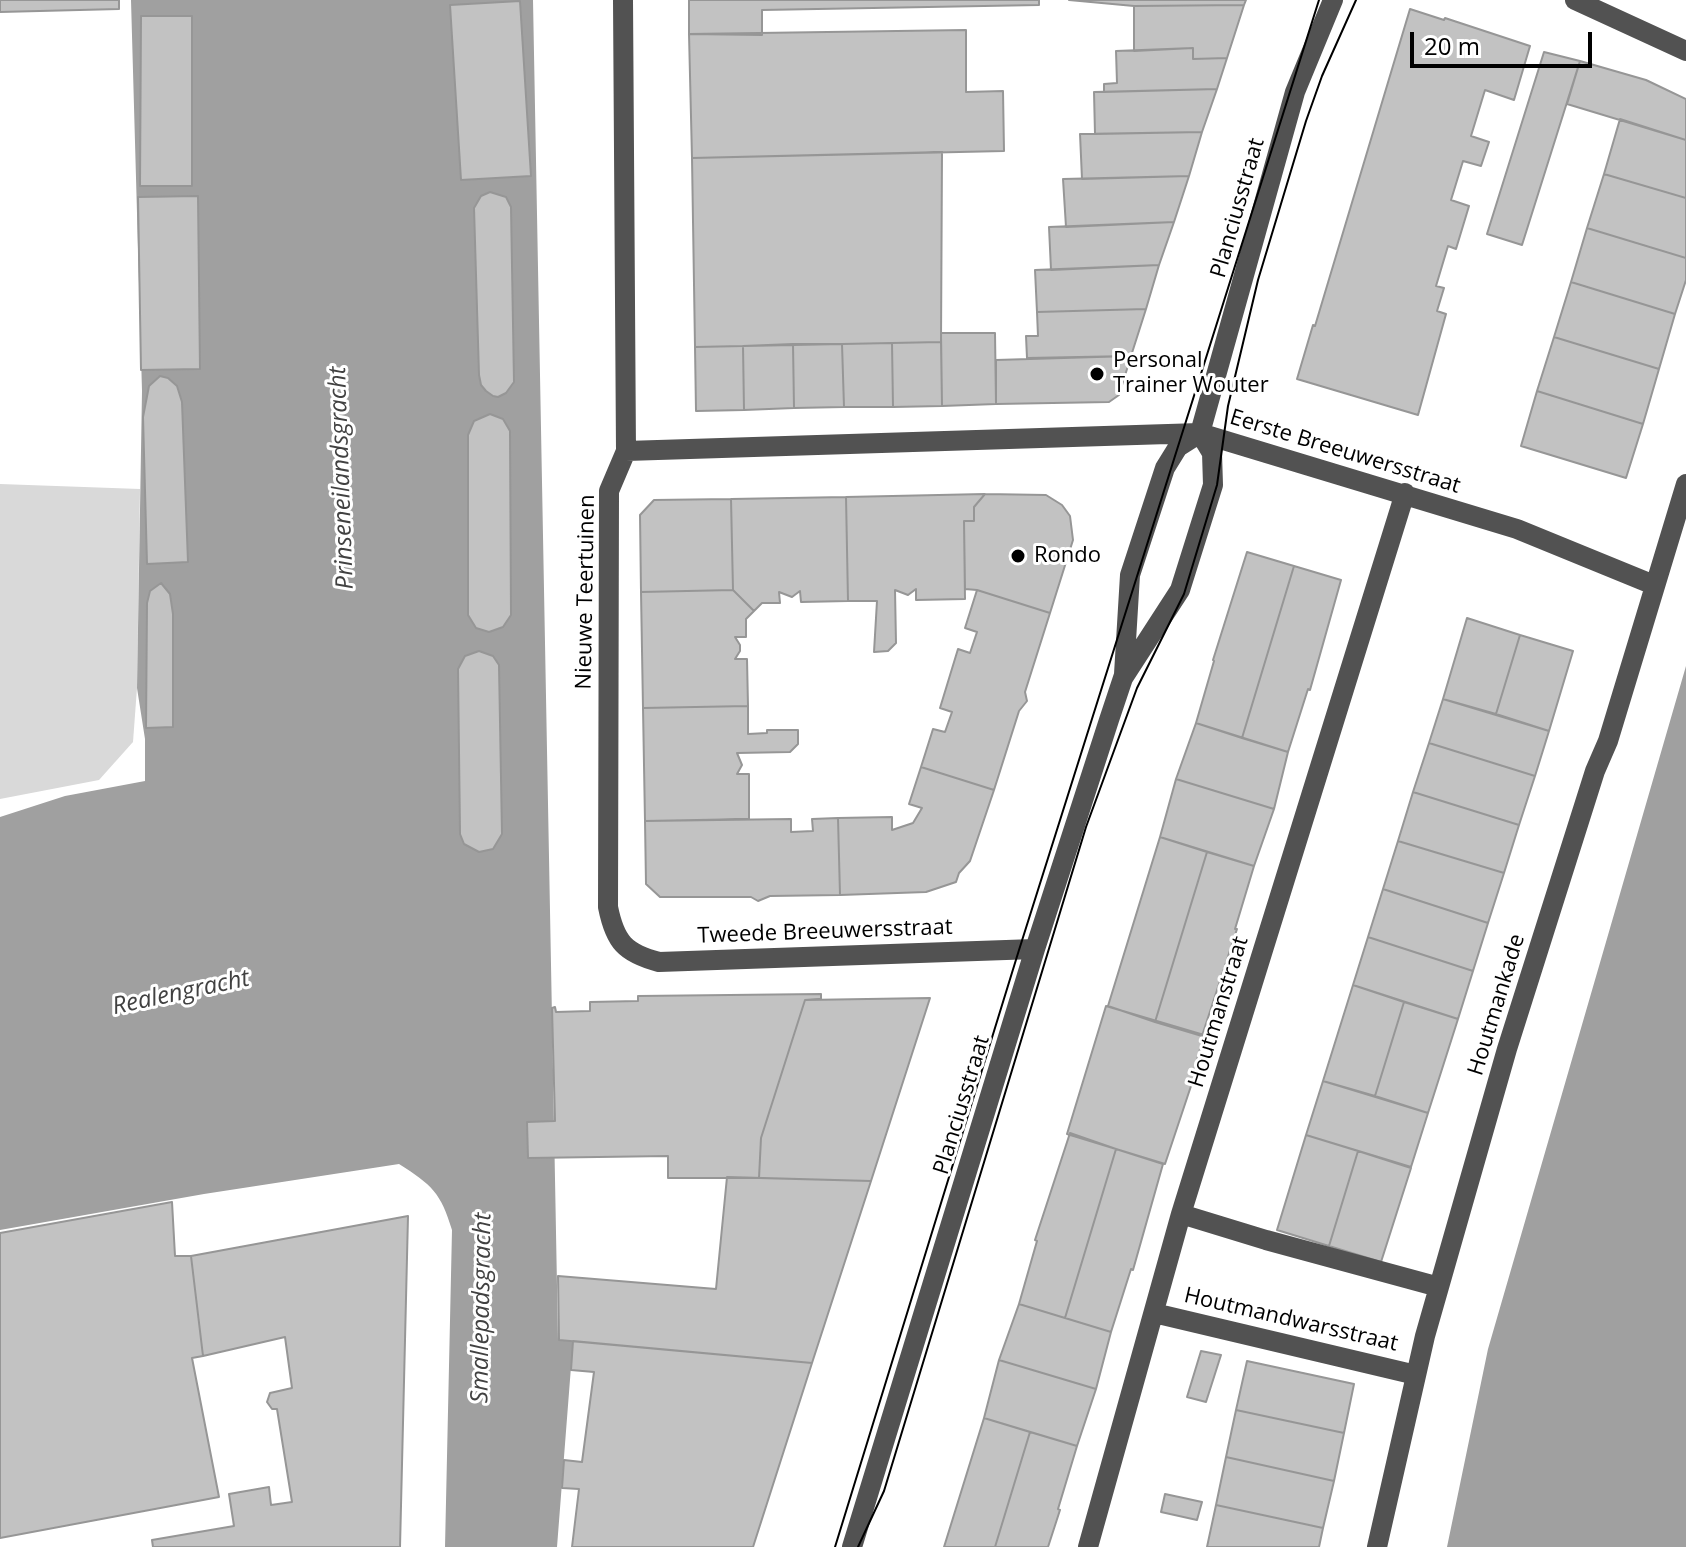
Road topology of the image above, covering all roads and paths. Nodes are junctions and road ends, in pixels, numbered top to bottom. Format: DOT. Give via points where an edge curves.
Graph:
graph roads {
  1 [pos="623,0"];
  2 [pos="1333,0"];
  3 [pos="1575,0"];
  4 [pos="1686,51"];
  5 [pos="1200,433"];
  6 [pos="626,451"];
  7 [pos="1686,484"];
  8 [pos="1405,493"];
  9 [pos="1654,585"];
  10 [pos="1123,678"];
  11 [pos="622,944"];
  12 [pos="1035,949"];
  13 [pos="1181,1214"];
  14 [pos="1439,1287"];
  15 [pos="1154,1313"];
  16 [pos="1416,1375"];
  17 [pos="852,1547"];
  18 [pos="1088,1547"];
  19 [pos="1377,1547"];
  1 -- 6 [label="street, Nieuwe Teertuinen"];
  2 -- 5 [label="street, Planciusstraat" via="1295,92"];
  3 -- 4 [label="street"];
  5 -- 6 [label="street, Eerste Breeuwersstraat"];
  5 -- 8 [label="street, Eerste Breeuwersstraat"];
  5 -- 10 [label="street, Planciusstraat" via="1178,447 1165,468 1130,575"];
  5 -- 10 [label="street, Planciusstraat" via="1212,453 1213,485 1180,590"];
  6 -- 11 [label="street, Nieuwe Teertuinen" via="609,491 608,907"];
  7 -- 9 [label="street, Houtmankade"];
  8 -- 9 [label="street, Eerste Breeuwersstraat" via="1517,529"];
  8 -- 13 [label="street, Houtmanstraat"];
  9 -- 14 [label="street, Houtmankade" via="1507,1049"];
  10 -- 12 [label="street, Planciusstraat"];
  11 -- 12 [label="street, Tweede Breeuwersstraat" via="635,956 659,962"];
  12 -- 17 [label="street, Planciusstraat"];
  13 -- 14 [label="street"];
  13 -- 15 [label="street, Houtmanstraat"];
  14 -- 16 [label="street, Houtmankade"];
  15 -- 16 [label="street, Houtmandwarsstraat"];
  15 -- 18 [label="street, Houtmanstraat"];
  16 -- 19 [label="street, Houtmankade"];
}
